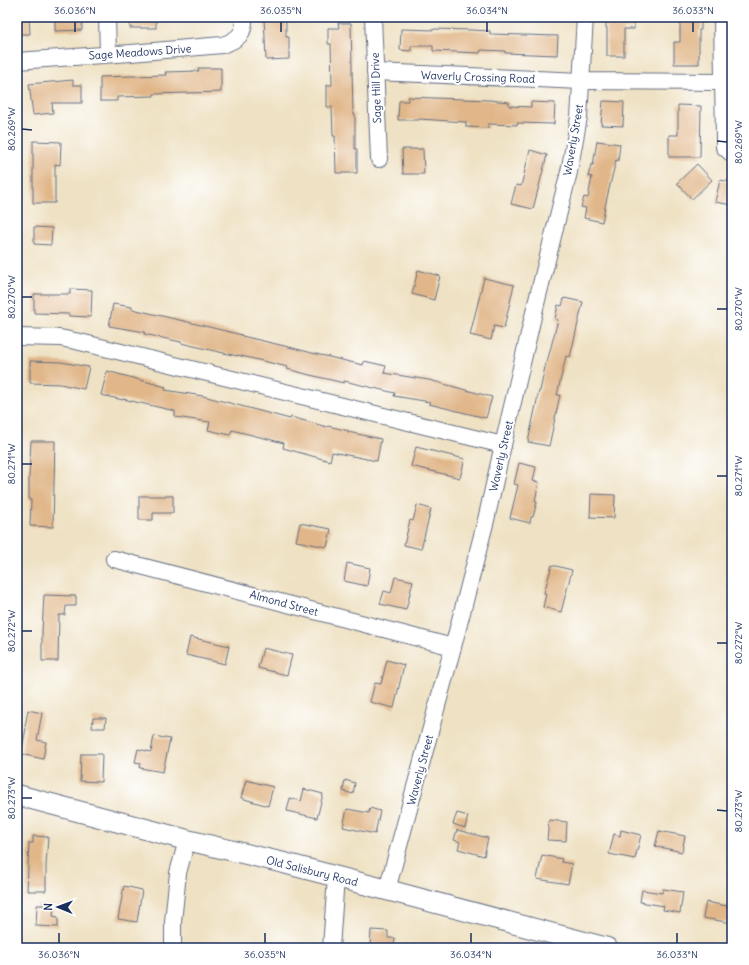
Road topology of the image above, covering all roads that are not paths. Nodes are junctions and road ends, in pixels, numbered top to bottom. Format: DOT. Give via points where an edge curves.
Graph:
graph roads {
  1 [pos="107,17"];
  2 [pos="244,17"];
  3 [pos="373,17"];
  4 [pos="585,17"];
  5 [pos="722,17"];
  6 [pos="108,54"];
  7 [pos="17,61"];
  8 [pos="376,72"];
  9 [pos="581,81"];
  10 [pos="723,82"];
  11 [pos="732,154"];
  12 [pos="379,159"];
  13 [pos="17,337"];
  14 [pos="503,445"];
  15 [pos="114,559"];
  16 [pos="453,647"];
  17 [pos="17,795"];
  18 [pos="187,840"];
  19 [pos="336,877"];
  20 [pos="387,890"];
  21 [pos="561,942"];
  22 [pos="173,948"];
  23 [pos="331,948"];
  24 [pos="607,948"];
  1 -- 6 [label="street"];
  2 -- 6 [label="street, Sage Meadows Drive" via="245,24 240,36 233,42 222,45"];
  3 -- 8 [label="street, Sage Hill Drive"];
  4 -- 9 [label="street, Waverly Street"];
  5 -- 10 [label="street"];
  6 -- 7 [label="street, Sage Meadows Drive"];
  8 -- 9 [label="street, Waverly Crossing Road"];
  8 -- 12 [label="street, Sage Hill Drive"];
  9 -- 10 [label="street, Waverly Crossing Road"];
  9 -- 14 [label="street, Waverly Street" via="579,117 568,172"];
  10 -- 11 [label="street" via="724,147"];
  13 -- 14 [label="street" via="60,338 80,342"];
  14 -- 16 [label="street, Waverly Street"];
  15 -- 16 [label="street, Almond Street"];
  16 -- 20 [label="street, Waverly Street"];
  17 -- 18 [label="main road, Old Salisbury Road"];
  18 -- 19 [label="main road, Old Salisbury Road"];
  18 -- 22 [label="street" via="178,873"];
  19 -- 20 [label="main road, Old Salisbury Road"];
  19 -- 23 [label="street"];
  20 -- 21 [label="main road, Old Salisbury Road"];
  21 -- 24 [label="main road, Old Salisbury Road"];
}
